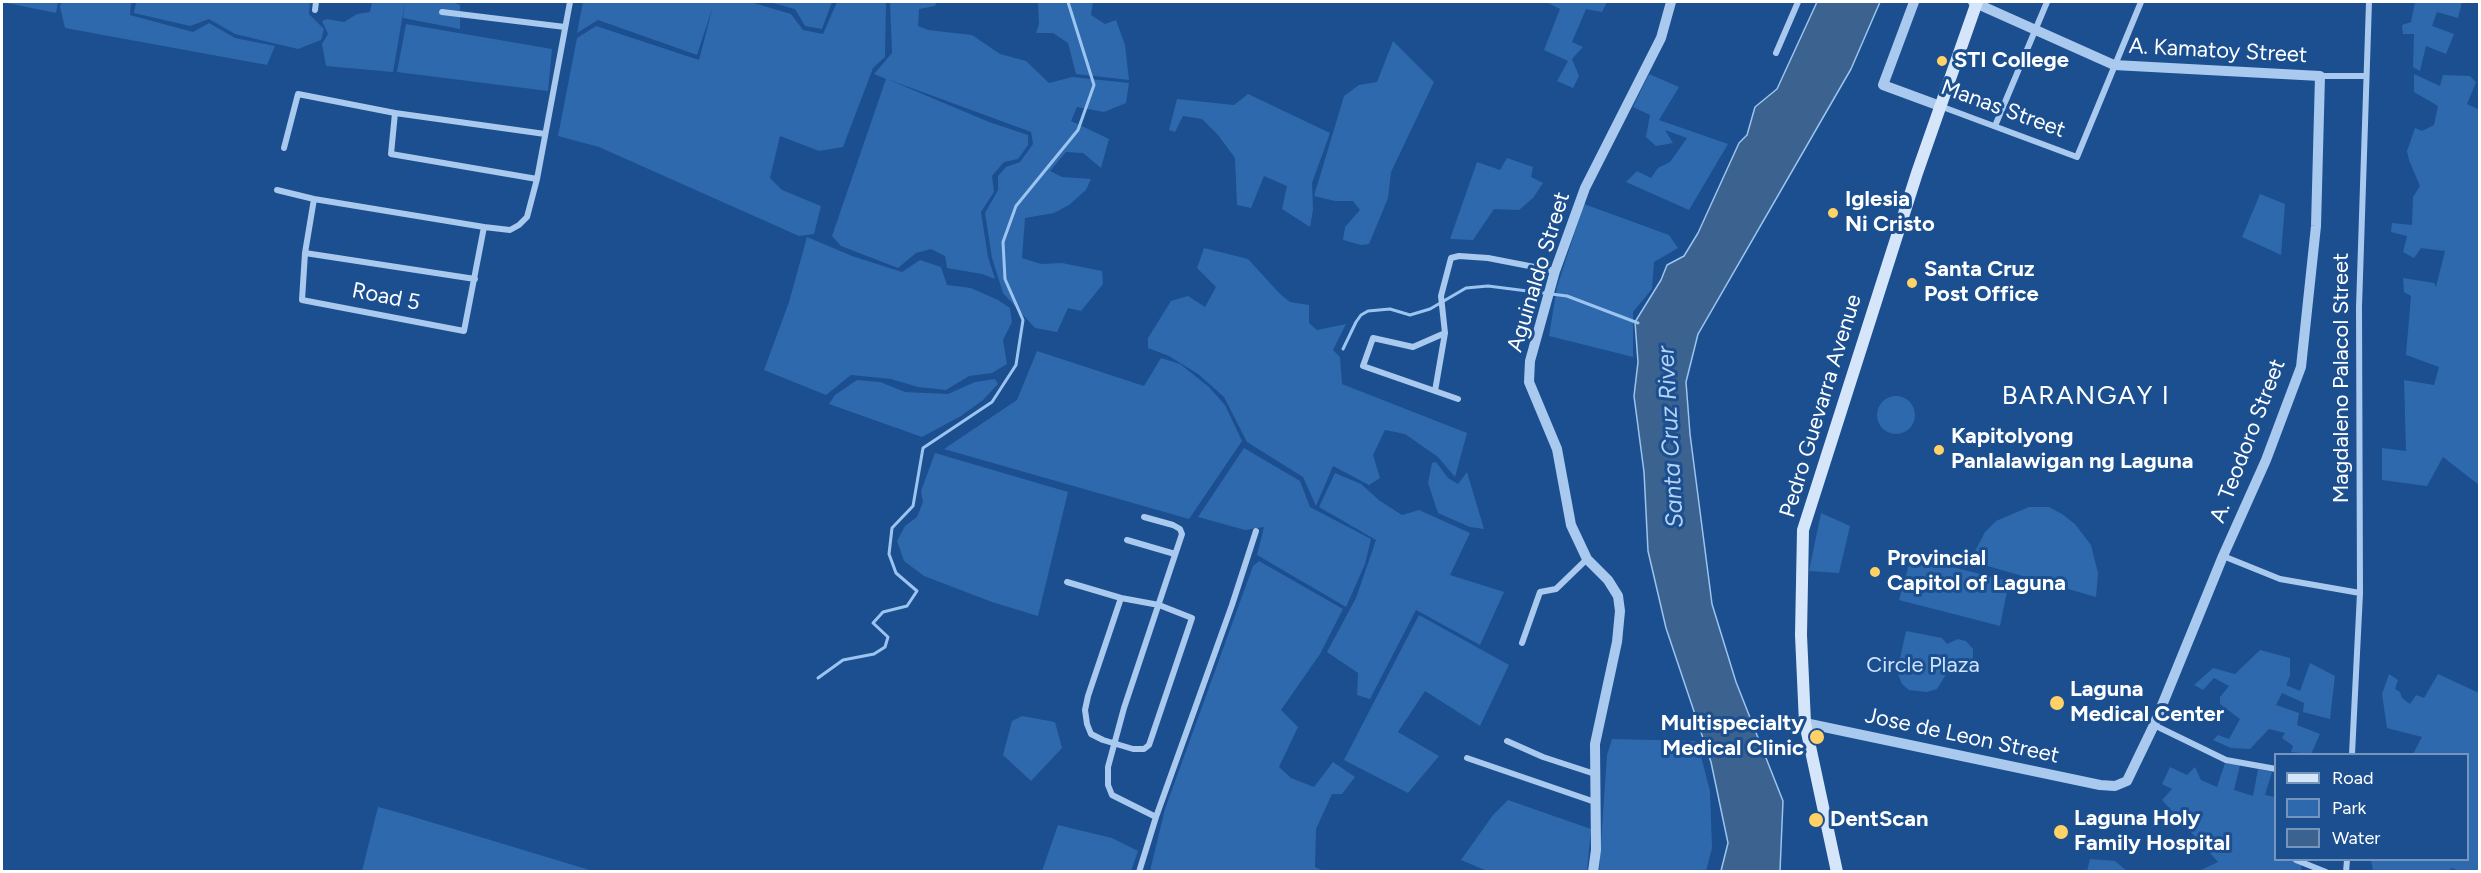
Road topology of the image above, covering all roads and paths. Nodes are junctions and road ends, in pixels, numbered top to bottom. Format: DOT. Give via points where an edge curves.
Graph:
graph roads {
  1 [pos="316,2"];
  2 [pos="570,2"];
  3 [pos="1671,2"];
  4 [pos="1798,2"];
  5 [pos="1914,2"];
  6 [pos="1976,2"];
  7 [pos="2047,2"];
  8 [pos="2141,2"];
  9 [pos="2369,2"];
  10 [pos="315,10"];
  11 [pos="442,12"];
  12 [pos="565,27"];
  13 [pos="2036,29"];
  14 [pos="1776,54"];
  15 [pos="2114,64"];
  16 [pos="2320,76"];
  17 [pos="2365,76"];
  18 [pos="1940,106"];
  19 [pos="395,113"];
  20 [pos="1995,126"];
  21 [pos="545,134"];
  22 [pos="284,148"];
  23 [pos="537,179"];
  24 [pos="277,190"];
  25 [pos="314,199"];
  26 [pos="484,227"];
  27 [pos="305,253"];
  28 [pos="1555,270"];
  29 [pos="476,279"];
  30 [pos="1445,333"];
  31 [pos="1435,391"];
  32 [pos="1458,399"];
  33 [pos="1144,517"];
  34 [pos="1256,531"];
  35 [pos="1127,540"];
  36 [pos="1175,554"];
  37 [pos="2223,556"];
  38 [pos="1587,559"];
  39 [pos="1067,582"];
  40 [pos="2360,593"];
  41 [pos="1121,598"];
  42 [pos="1159,605"];
  43 [pos="1522,643"];
  44 [pos="1805,723"];
  45 [pos="2154,724"];
  46 [pos="1507,741"];
  47 [pos="1115,745"];
  48 [pos="2352,753"];
  49 [pos="1467,758"];
  50 [pos="2274,770"];
  51 [pos="1595,774"];
  52 [pos="2110,786"];
  53 [pos="1595,802"];
  54 [pos="1156,817"];
  55 [pos="2298,861"];
  56 [pos="1139,872"];
  57 [pos="1593,872"];
  58 [pos="1837,872"];
  59 [pos="2326,872"];
  1 -- 10 [label="street"];
  2 -- 12 [label="street"];
  3 -- 28 [label="street, Aguinaldo Street" via="1661,38 1586,189"];
  4 -- 14 [label="street"];
  5 -- 18 [label="street, Manas Street" via="1883,85"];
  6 -- 13 [label="street, A. Kamatoy Street"];
  6 -- 18 [label="main road, Pedro Guevarra Avenue"];
  7 -- 13 [label="street"];
  8 -- 15 [label="street"];
  9 -- 17 [label="street, Magdaleno Palacol Street"];
  11 -- 12 [label="street"];
  12 -- 21 [label="street"];
  13 -- 15 [label="street, A. Kamatoy Street"];
  13 -- 20 [label="street"];
  15 -- 16 [label="street, A. Kamatoy Street"];
  15 -- 20 [label="street, Manas Street" via="2077,157"];
  16 -- 17 [label="street, A. Kamatoy Street"];
  16 -- 37 [label="street, A. Teodoro Street" via="2316,226 2301,367 2266,460"];
  17 -- 40 [label="street, Magdaleno Palacol Street" via="2359,307"];
  18 -- 20 [label="street, Manas Street"];
  18 -- 44 [label="main road, Pedro Guevarra Avenue" via="1805,522 1801,635"];
  19 -- 21 [label="street"];
  19 -- 22 [label="street" via="298,94"];
  19 -- 23 [label="street" via="392,154"];
  21 -- 23 [label="street"];
  23 -- 26 [label="street" via="527,217 519,225 510,230"];
  24 -- 25 [label="street"];
  25 -- 26 [label="street"];
  25 -- 27 [label="street"];
  26 -- 29 [label="street"];
  27 -- 29 [label="street"];
  27 -- 29 [label="street, Road 5" via="302,300 464,331"];
  28 -- 30 [label="street" via="1488,258 1451,258 1441,296"];
  28 -- 38 [label="street, Aguinaldo Street" via="1530,361 1529,382 1557,449 1571,525"];
  30 -- 31 [label="street"];
  30 -- 31 [label="street" via="1413,347 1373,338 1364,366"];
  31 -- 32 [label="street"];
  33 -- 36 [label="street" via="1180,529"];
  34 -- 54 [label="street"];
  35 -- 36 [label="street"];
  36 -- 42 [label="street"];
  37 -- 40 [label="street" via="2280,579"];
  37 -- 45 [label="street, A. Teodoro Street"];
  38 -- 43 [label="street" via="1556,589 1540,592"];
  38 -- 51 [label="street, Aguinaldo Street" via="1608,580 1618,596 1620,611 1595,744"];
  39 -- 41 [label="street"];
  40 -- 48 [label="street, Magdaleno Palacol Street"];
  41 -- 42 [label="street"];
  41 -- 47 [label="street" via="1085,710 1091,734"];
  42 -- 47 [label="street"];
  42 -- 47 [label="street" via="1192,618 1149,745 1144,749"];
  44 -- 52 [label="street, Jose de Leon Street"];
  44 -- 58 [label="main road, Pedro Guevarra Avenue"];
  45 -- 50 [label="street" via="2226,760"];
  45 -- 52 [label="street, A. Teodoro Street" via="2127,781"];
  46 -- 51 [label="street" via="1543,758"];
  47 -- 54 [label="street" via="1108,767 1112,795"];
  49 -- 53 [label="street"];
  51 -- 53 [label="street, Aguinaldo Street"];
  53 -- 57 [label="street, Aguinaldo Street"];
  54 -- 56 [label="street"];
  55 -- 59 [label="street"];
}
